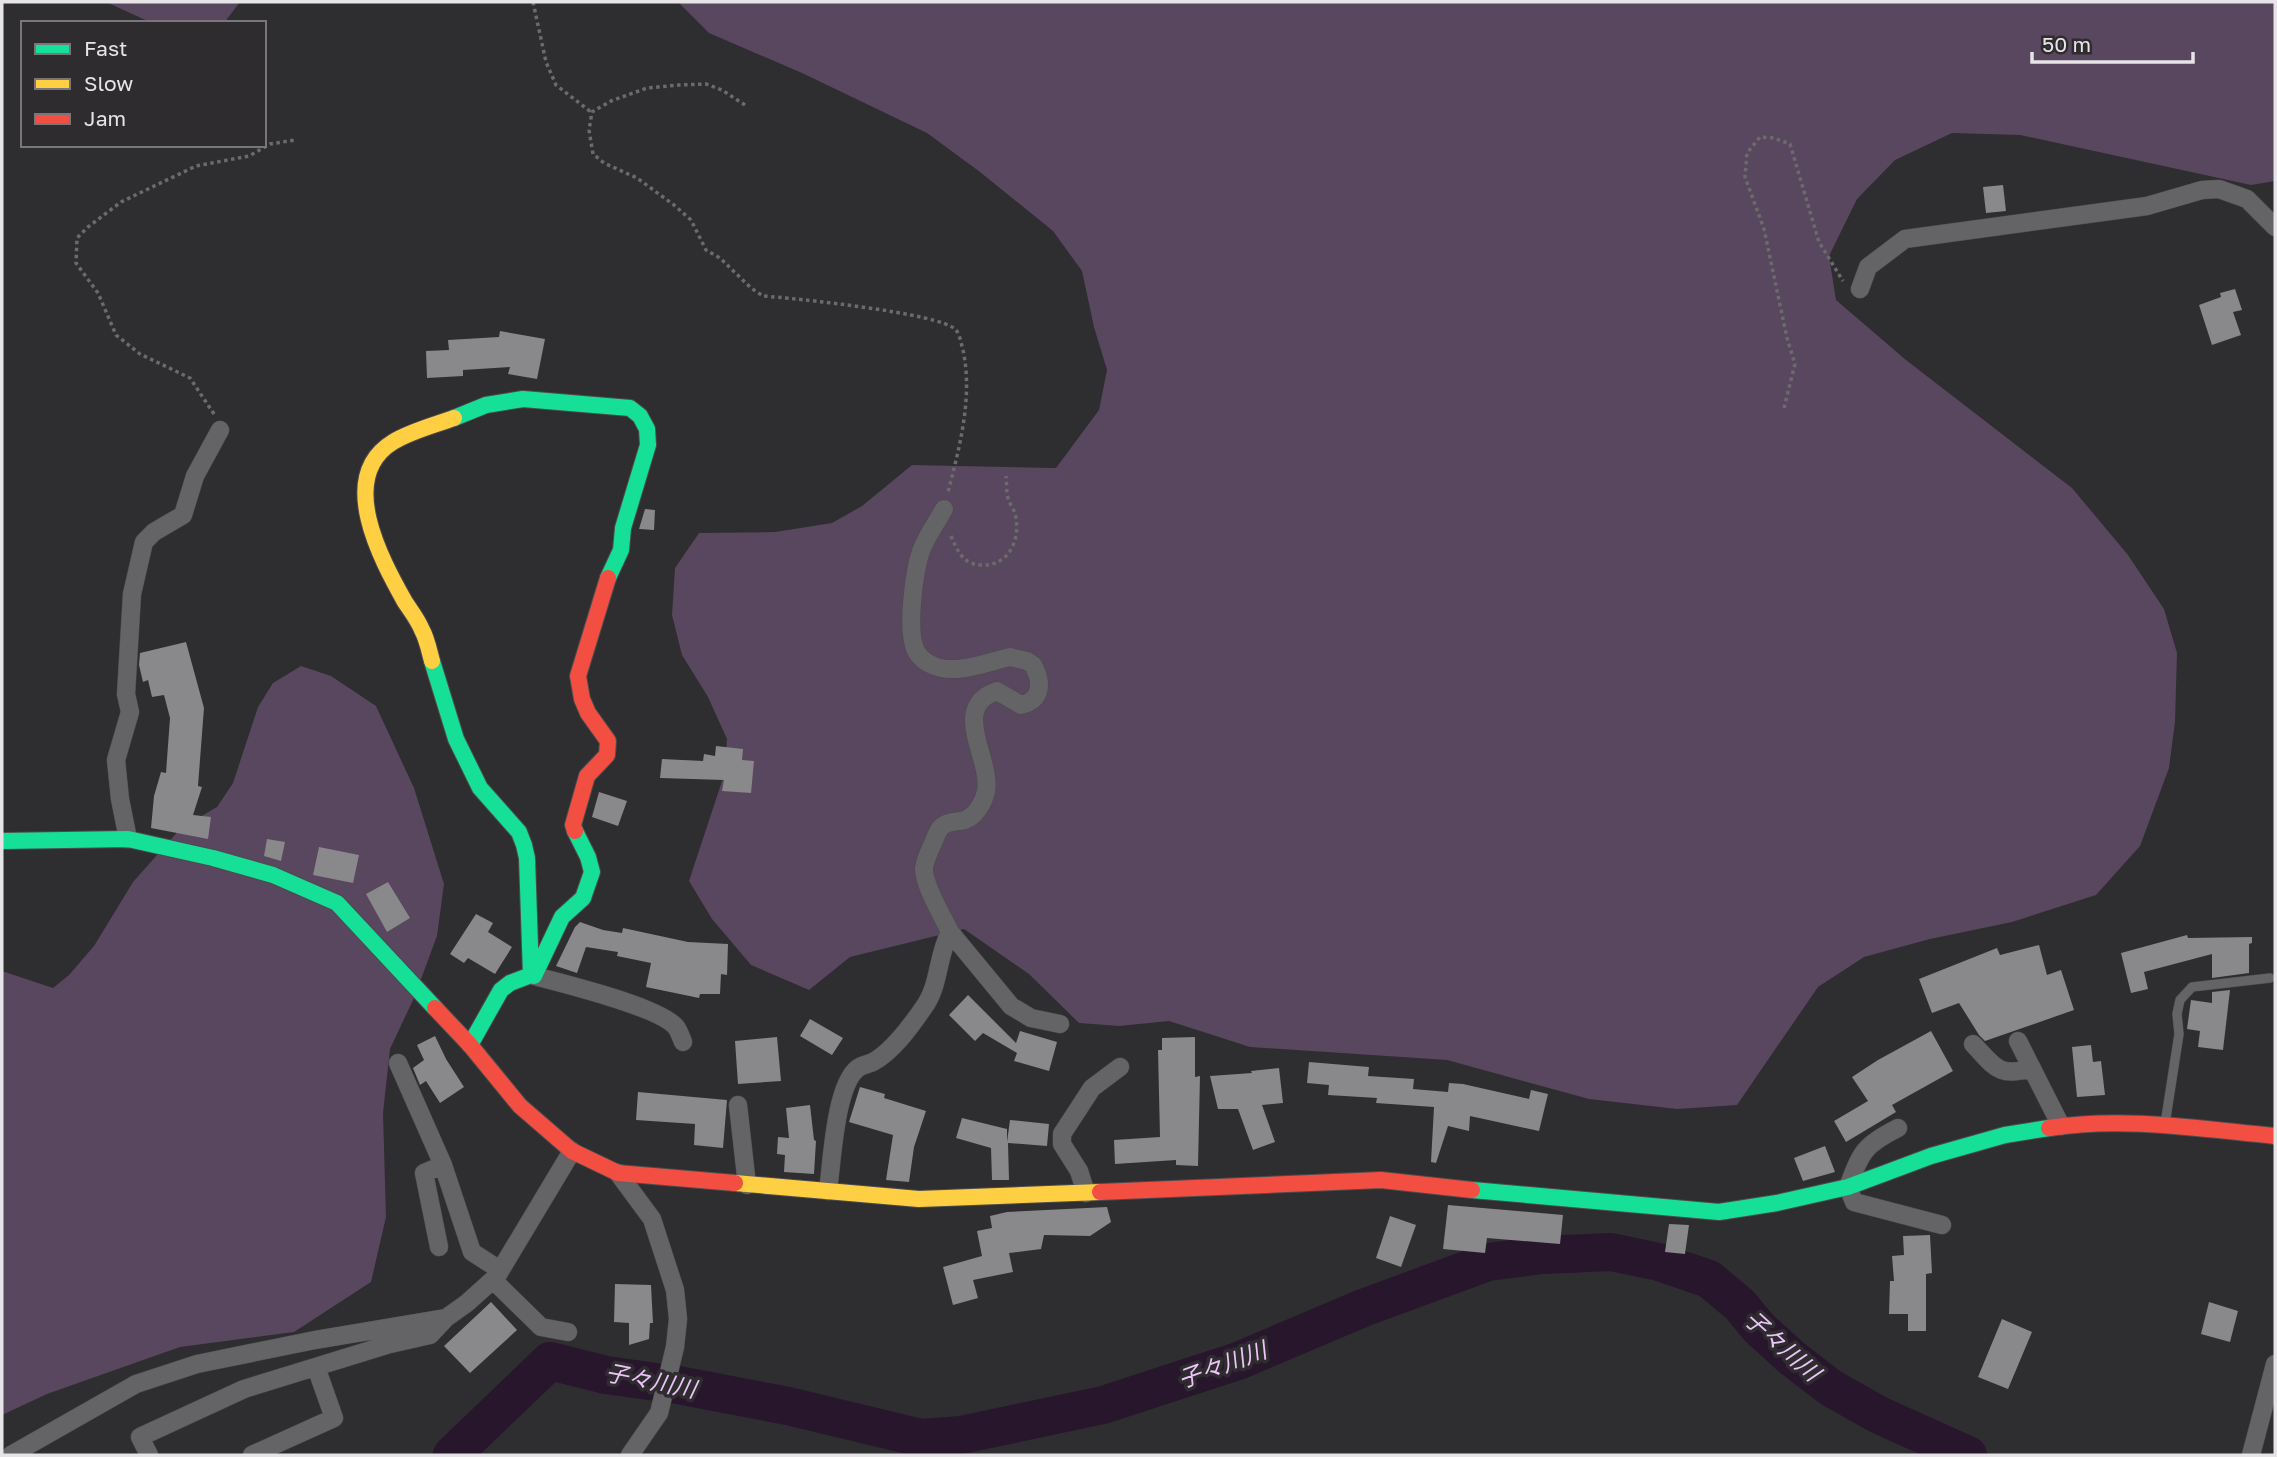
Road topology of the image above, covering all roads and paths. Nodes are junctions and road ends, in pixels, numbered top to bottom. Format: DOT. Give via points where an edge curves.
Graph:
graph roads {
  1 [pos="533,2"];
  2 [pos="745,105"];
  3 [pos="592,112"];
  4 [pos="295,140"];
  5 [pos="266,146"];
  6 [pos="265,147"];
  7 [pos="2275,227"];
  8 [pos="1860,289"];
  9 [pos="1784,408"];
  10 [pos="219,430"];
  11 [pos="1006,476"];
  12 [pos="944,509"];
  13 [pos="128,839"];
  14 [pos="2,841"];
  15 [pos="950,932"];
  16 [pos="533,976"];
  17 [pos="2270,978"];
  18 [pos="1060,1024"];
  19 [pos="2018,1041"];
  20 [pos="683,1042"];
  21 [pos="1973,1044"];
  22 [pos="470,1045"];
  23 [pos="398,1063"];
  24 [pos="1121,1067"];
  25 [pos="2032,1068"];
  26 [pos="738,1105"];
  27 [pos="2165,1125"];
  28 [pos="2061,1126"];
  29 [pos="1898,1128"];
  30 [pos="2275,1136"];
  31 [pos="572,1151"];
  32 [pos="443,1165"];
  33 [pos="618,1173"];
  34 [pos="747,1185"];
  35 [pos="1848,1187"];
  36 [pos="828,1191"];
  37 [pos="1086,1193"];
  38 [pos="1942,1225"];
  39 [pos="439,1247"];
  40 [pos="497,1275"];
  41 [pos="446,1318"];
  42 [pos="568,1332"];
  43 [pos="2275,1364"];
  44 [pos="316,1367"];
  45 [pos="10,1455"];
  46 [pos="149,1455"];
  47 [pos="252,1455"];
  48 [pos="629,1455"];
  49 [pos="2251,1455"];
  1 -- 3 [label="path" via="556,85"];
  2 -- 3 [label="path" via="706,84 680,85 647,88"];
  3 -- 12 [label="path" via="593,154 674,205 691,220 706,250 763,296 881,310 955,329 967,367 965,406"];
  4 -- 5 [label="path"];
  6 -- 10 [label="path" via="249,156 196,166 121,202 77,238 76,263 98,293 116,335 140,354 190,379 215,414"];
  7 -- 8 [label="street" via="2247,199 2219,189 2202,190 2147,206 1905,239 1868,267"];
  8 -- 9 [label="path" via="1843,282 1819,242 1790,144 1760,137 1746,153 1745,177 1764,229 1795,364"];
  10 -- 13 [label="street" via="195,476 183,515 144,542 132,594 126,694 131,712 116,760"];
  11 -- 12 [label="path" via="1017,530 1014,546 1004,560 993,565 964,560"];
  12 -- 15 [label="street" via="921,551 911,608 915,650 934,666 956,670 1019,658 1032,664 1041,684 1037,696 1021,705 997,691 990,693 975,715 975,742 986,771 984,799 973,816 943,825 924,867"];
  13 -- 14 [label="street"];
  13 -- 22 [label="street" via="273,875 337,903"];
  15 -- 18 [label="street" via="1011,1006 1031,1018"];
  15 -- 36 [label="street" via="924,1007 900,1038 850,1078 839,1103"];
  16 -- 16 [label="street" via="562,917 583,898 592,872 573,825 587,776 607,755 608,741 588,713 578,676 610,570 621,550 623,528 648,445 647,429 630,408 523,399 486,405 393,442 371,462 366,511 383,559 422,628 456,739 480,788 519,832 524,845"];
  16 -- 20 [label="street" via="636,1005 676,1027"];
  16 -- 22 [label="street" via="501,990"];
  17 -- 27 [label="lane" via="2192,986 2180,1000"];
  19 -- 25 [label="street"];
  21 -- 25 [label="street" via="2003,1071 2012,1074"];
  22 -- 31 [label="street" via="520,1107"];
  23 -- 32 [label="street"];
  24 -- 37 [label="street" via="1092,1088 1062,1134 1062,1144"];
  25 -- 28 [label="street"];
  26 -- 34 [label="street"];
  27 -- 28 [label="street"];
  27 -- 30 [label="street"];
  28 -- 35 [label="street" via="1968,1145"];
  29 -- 35 [label="street" via="1863,1151"];
  31 -- 33 [label="street"];
  31 -- 40 [label="street"];
  32 -- 39 [label="street" via="424,1173"];
  32 -- 40 [label="street" via="472,1252"];
  33 -- 34 [label="street"];
  33 -- 48 [label="street" via="652,1219 675,1290 678,1319 659,1413"];
  34 -- 36 [label="street"];
  35 -- 37 [label="street" via="1719,1212 1381,1180"];
  35 -- 38 [label="street" via="1854,1202"];
  36 -- 37 [label="street" via="919,1199"];
  40 -- 41 [label="street"];
  40 -- 42 [label="street" via="541,1327"];
  41 -- 44 [label="street" via="430,1335"];
  41 -- 45 [label="street" via="197,1364 136,1384"];
  43 -- 49 [label="street"];
  44 -- 46 [label="street" via="244,1389 140,1437"];
  44 -- 47 [label="street" via="334,1418"];
}
